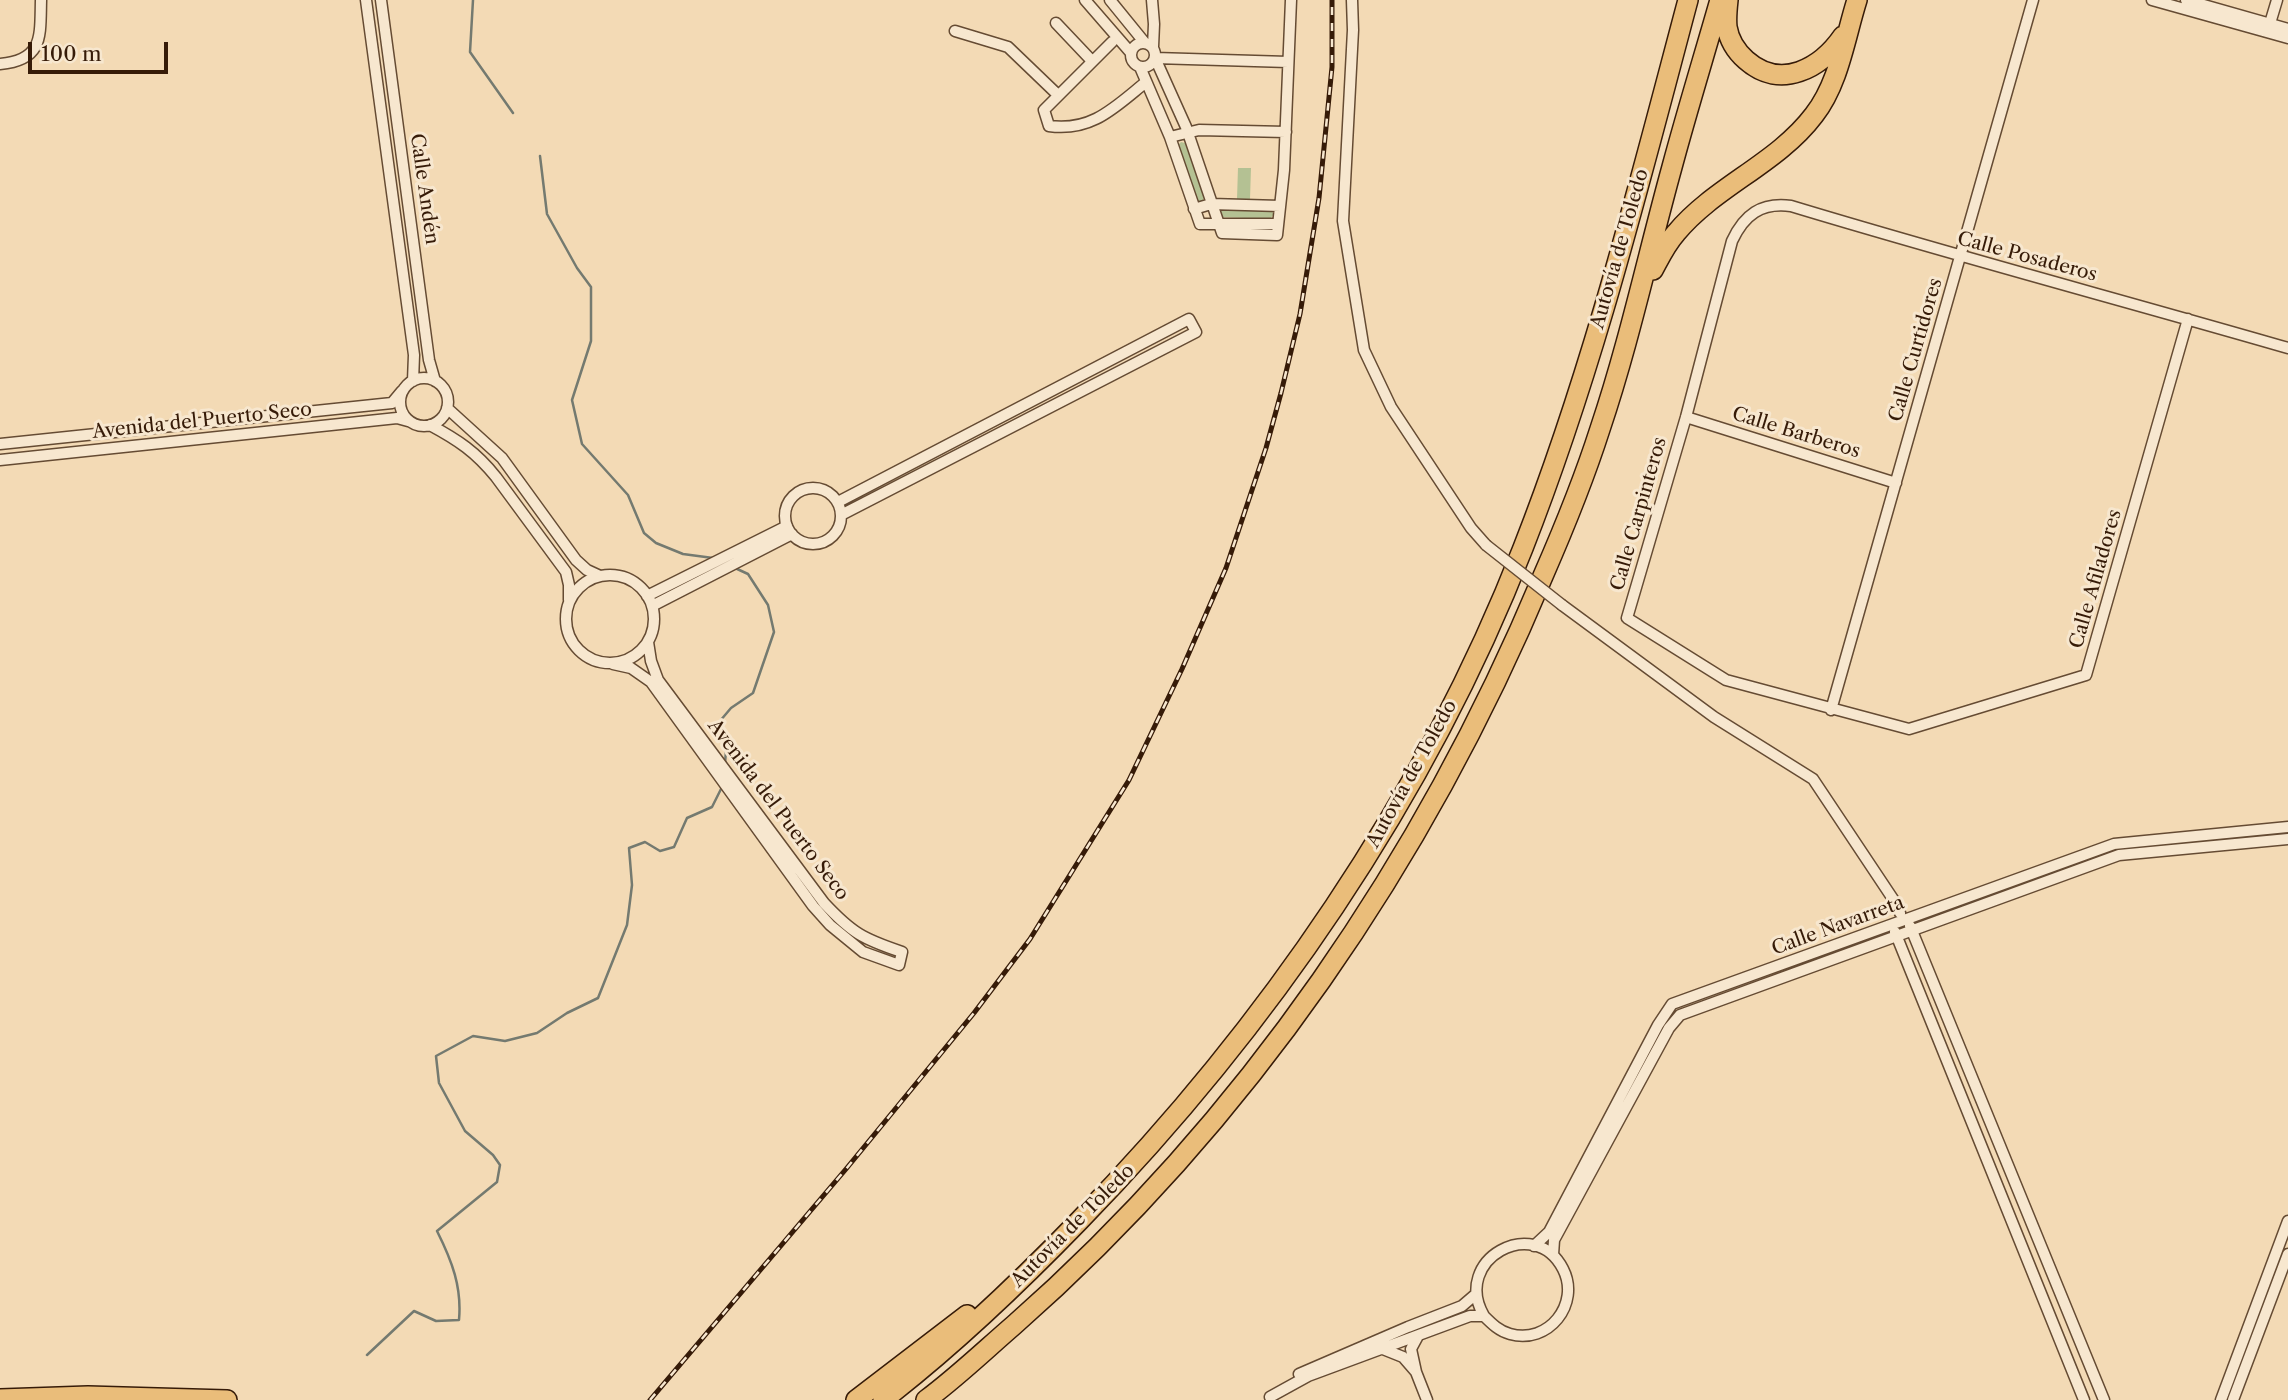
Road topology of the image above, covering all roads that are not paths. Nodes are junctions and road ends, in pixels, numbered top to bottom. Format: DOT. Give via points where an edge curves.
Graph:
graph roads {
  1 [pos="41,0"];
  2 [pos="366,0"];
  3 [pos="381,0"];
  4 [pos="1086,0"];
  5 [pos="1110,0"];
  6 [pos="1152,0"];
  7 [pos="1291,0"];
  8 [pos="1352,0"];
  9 [pos="1678,0"];
  10 [pos="1688,0"];
  11 [pos="1720,0"];
  12 [pos="1728,0"];
  13 [pos="1857,0"];
  14 [pos="2033,0"];
  15 [pos="2152,0"];
  16 [pos="2186,0"];
  17 [pos="2277,0"];
  18 [pos="1056,23"];
  19 [pos="2269,28"];
  20 [pos="1848,29"];
  21 [pos="2288,29"];
  22 [pos="955,32"];
  23 [pos="2288,38"];
  24 [pos="1112,42"];
  25 [pos="1675,48"];
  26 [pos="1151,49"];
  27 [pos="1131,53"];
  28 [pos="1092,61"];
  29 [pos="1288,62"];
  30 [pos="0,64"];
  31 [pos="1140,67"];
  32 [pos="1146,82"];
  33 [pos="1058,95"];
  34 [pos="1187,132"];
  35 [pos="1286,132"];
  36 [pos="1170,137"];
  37 [pos="1211,204"];
  38 [pos="1280,206"];
  39 [pos="1194,209"];
  40 [pos="1758,210"];
  41 [pos="1220,228"];
  42 [pos="1960,257"];
  43 [pos="1643,281"];
  44 [pos="2188,319"];
  45 [pos="2288,348"];
  46 [pos="413,381"];
  47 [pos="435,382"];
  48 [pos="402,391"];
  49 [pos="447,408"];
  50 [pos="1686,417"];
  51 [pos="408,421"];
  52 [pos="430,425"];
  53 [pos="0,444"];
  54 [pos="0,460"];
  55 [pos="1896,482"];
  56 [pos="838,502"];
  57 [pos="841,515"];
  58 [pos="789,530"];
  59 [pos="724,563"];
  60 [pos="600,576"];
  61 [pos="569,601"];
  62 [pos="649,601"];
  63 [pos="648,642"];
  64 [pos="612,664"];
  65 [pos="1832,710"];
  66 [pos="2288,827"];
  67 [pos="2288,839"];
  68 [pos="1904,916"];
  69 [pos="1912,930"];
  70 [pos="1895,931"];
  71 [pos="2288,1221"];
  72 [pos="1534,1246"];
  73 [pos="2288,1254"];
  74 [pos="1553,1255"];
  75 [pos="1034,1268"];
  76 [pos="1476,1294"];
  77 [pos="1484,1316"];
  78 [pos="1418,1336"];
  79 [pos="1383,1349"];
  80 [pos="1416,1372"];
  81 [pos="933,1397"];
  82 [pos="1269,1398"];
  83 [pos="0,1399"];
  84 [pos="226,1400"];
  85 [pos="856,1400"];
  86 [pos="883,1400"];
  87 [pos="1427,1400"];
  88 [pos="2084,1400"];
  89 [pos="2104,1400"];
  90 [pos="2221,1400"];
  91 [pos="2233,1400"];
  1 -- 30 [label="street" via="37,48 23,60"];
  2 -- 46 [label="street, Calle Andén" via="414,355"];
  3 -- 47 [label="street, Calle Andén"];
  4 -- 27 [label="street"];
  5 -- 26 [label="street"];
  6 -- 26 [label="street"];
  7 -- 29 [label="street"];
  8 -- 68 [label="street, bridge" via="1343,221 1364,350 1391,407 1486,545 1714,717 1813,779"];
  9 -- 25 [label="highway" via="1672,37"];
  10 -- 25 [label="highway, Autovía de Toledo"];
  11 -- 43 [label="highway, Autovía de Toledo"];
  12 -- 20 [label="highway" via="1727,30 1732,44 1751,65 1772,73 1794,73 1816,65"];
  13 -- 20 [label="highway"];
  14 -- 42 [label="street, Calle Curtidores"];
  15 -- 19 [label="street"];
  16 -- 19 [label="street"];
  17 -- 19 [label="street"];
  18 -- 28 [label="street"];
  19 -- 21 [label="street"];
  19 -- 23 [label="street"];
  20 -- 43 [label="highway" via="1834,78 1815,114 1787,145 1675,233"];
  22 -- 33 [label="street" via="1008,47"];
  24 -- 28 [label="street"];
  25 -- 75 [label="highway, Autovía de Toledo" via="1582,384 1552,472 1477,654 1426,755 1348,885 1244,1033 1136,1162"];
  26 -- 27 [label="street" via="1135,46"];
  26 -- 29 [label="street"];
  26 -- 31 [label="street" via="1148,66"];
  26 -- 34 [label="street"];
  27 -- 31 [label="street"];
  28 -- 33 [label="street"];
  29 -- 35 [label="street"];
  31 -- 32 [label="street"];
  32 -- 33 [label="street" via="1109,112 1080,127 1049,126 1044,110"];
  32 -- 36 [label="street"];
  34 -- 35 [label="street"];
  34 -- 36 [label="street"];
  34 -- 37 [label="street"];
  35 -- 38 [label="street"];
  36 -- 39 [label="street"];
  37 -- 38 [label="street"];
  37 -- 39 [label="street"];
  37 -- 41 [label="street"];
  38 -- 41 [label="street" via="1278,224"];
  39 -- 41 [label="street" via="1200,224"];
  40 -- 42 [label="street, Calle Posaderos" via="1777,204 1791,206"];
  40 -- 50 [label="street, Calle Carpinteros" via="1740,223 1732,241"];
  42 -- 44 [label="street, Calle Posaderos"];
  42 -- 55 [label="street, Calle Curtidores"];
  43 -- 81 [label="highway, Autovía de Toledo" via="1600,430 1513,648 1458,759 1373,904 1234,1096 1143,1200 1064,1281"];
  44 -- 45 [label="street, Calle Posaderos"];
  44 -- 65 [label="street, Calle Afiladores" via="2086,675 1909,729"];
  46 -- 47 [label="street"];
  46 -- 48 [label="street, Avenida del Puerto Seco"];
  47 -- 49 [label="street" via="446,393"];
  48 -- 51 [label="street" via="400,407"];
  48 -- 53 [label="street, Avenida del Puerto Seco" via="392,403"];
  49 -- 52 [label="street" via="439,421"];
  49 -- 60 [label="street" via="502,458 576,560"];
  50 -- 55 [label="street, Calle Barberos"];
  50 -- 65 [label="street, Calle Carpinteros" via="1626,618 1726,680"];
  51 -- 52 [label="street, Avenida del Puerto Seco"];
  51 -- 54 [label="street, Avenida del Puerto Seco" via="397,418"];
  52 -- 61 [label="street, Avenida del Puerto Seco" via="463,443 496,477 564,569"];
  55 -- 65 [label="street, Calle Curtidores"];
  56 -- 57 [label="street"];
  56 -- 57 [label="street" via="1189,319 1196,332"];
  56 -- 58 [label="street" via="825,490 797,492 786,507"];
  57 -- 58 [label="street" via="838,528 825,541 807,543"];
  58 -- 59 [label="street"];
  58 -- 59 [label="street" via="736,562"];
  59 -- 62 [label="street"];
  59 -- 62 [label="street" via="712,564"];
  60 -- 61 [label="street" via="577,588"];
  60 -- 62 [label="street" via="631,580"];
  61 -- 64 [label="street, Avenida del Puerto Seco" via="566,631 573,645 597,662"];
  62 -- 63 [label="street, Avenida del Puerto Seco" via="654,614"];
  63 -- 64 [label="street" via="639,653"];
  63 -- 64 [label="street, Avenida del Puerto Seco" via="658,680 824,903 868,941 902,952 899,965 863,952 830,925 651,682 631,668"];
  66 -- 68 [label="street, Calle Navarreta" via="2114,844"];
  67 -- 69 [label="street, Calle Navarreta" via="2119,855"];
  68 -- 69 [label="street"];
  68 -- 70 [label="street, Calle Navarreta"];
  69 -- 70 [label="street, Calle Navarreta"];
  69 -- 89 [label="street"];
  70 -- 72 [label="street, Calle Navarreta" via="1672,1004 1549,1232"];
  70 -- 74 [label="street, Calle Navarreta" via="1680,1014 1560,1228"];
  70 -- 88 [label="street"];
  71 -- 90 [label="street"];
  72 -- 74 [label="street"];
  72 -- 76 [label="street" via="1508,1246 1494,1253 1480,1271"];
  73 -- 91 [label="street"];
  74 -- 77 [label="street" via="1563,1267 1568,1297 1553,1324 1524,1336 1495,1327"];
  75 -- 85 [label="highway" via="1012,1279"];
  75 -- 86 [label="highway, Autovía de Toledo" via="953,1344"];
  76 -- 77 [label="street"];
  76 -- 82 [label="street" via="1462,1306 1312,1367"];
  77 -- 78 [label="street" via="1460,1319"];
  78 -- 79 [label="street"];
  78 -- 80 [label="street" via="1411,1349"];
  79 -- 80 [label="street" via="1403,1357"];
  79 -- 82 [label="street" via="1308,1376"];
  80 -- 87 [label="street"];
  83 -- 84 [label="highway"];
}
